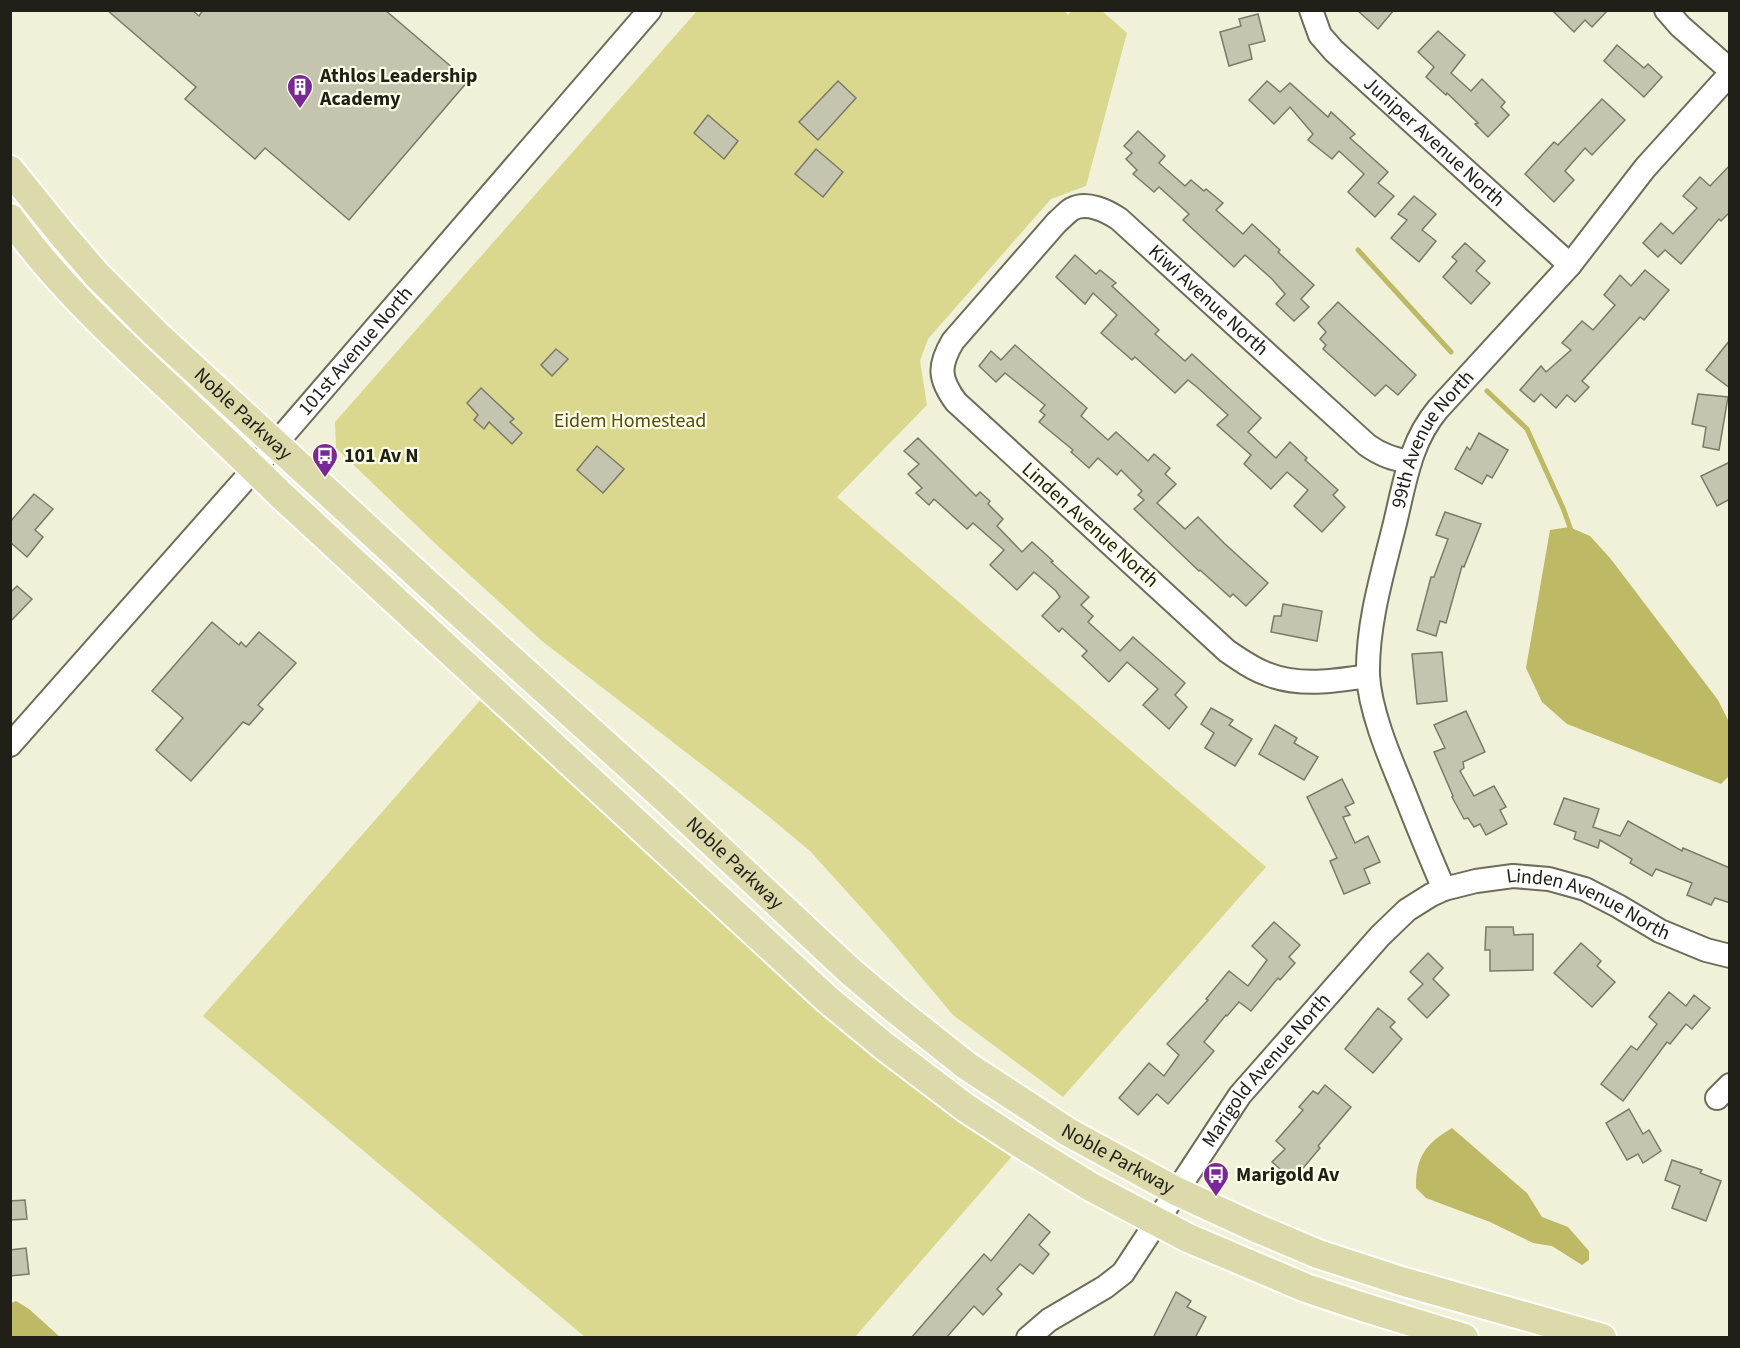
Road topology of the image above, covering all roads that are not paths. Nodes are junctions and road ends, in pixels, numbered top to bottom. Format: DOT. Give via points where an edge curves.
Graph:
graph roads {
  1 [pos="650,10"];
  2 [pos="1311,10"];
  3 [pos="1665,10"];
  4 [pos="1730,72"];
  5 [pos="10,170"];
  6 [pos="10,218"];
  7 [pos="1570,265"];
  8 [pos="1010,277"];
  9 [pos="276,444"];
  10 [pos="1410,462"];
  11 [pos="254,469"];
  12 [pos="1368,676"];
  13 [pos="10,745"];
  14 [pos="1444,889"];
  15 [pos="1730,956"];
  16 [pos="1176,1191"];
  17 [pos="1156,1222"];
  18 [pos="1028,1338"];
  19 [pos="1464,1338"];
  20 [pos="1602,1338"];
  1 -- 9 [label="street, 101st Avenue North"];
  2 -- 7 [label="street, Juniper Avenue North" via="1320,35 1334,51"];
  3 -- 4 [label="street"];
  4 -- 7 [label="street, 99th Avenue North" via="1639,175"];
  5 -- 9 [label="main road, Noble Parkway" via="121,300"];
  6 -- 11 [label="main road, Noble Parkway" via="85,308"];
  7 -- 10 [label="street, 99th Avenue North" via="1427,422"];
  8 -- 10 [label="street, Kiwi Avenue North" via="1074,208 1104,210 1119,219 1367,445 1389,458"];
  8 -- 12 [label="street, Linden Avenue North" via="944,356 942,373 956,402 1227,651 1268,675 1291,681"];
  9 -- 11 [label="street, 101st Avenue North"];
  9 -- 16 [label="main road, Noble Parkway" via="895,1009 967,1066 1059,1126"];
  10 -- 12 [label="street, 99th Avenue North" via="1375,603"];
  11 -- 13 [label="street, 101st Avenue North"];
  11 -- 17 [label="main road, Noble Parkway" via="876,1040 1021,1144"];
  12 -- 14 [label="street, 99th Avenue North" via="1386,748"];
  14 -- 15 [label="street, Linden Avenue North" via="1513,876 1549,879 1585,889 1660,931"];
  14 -- 16 [label="street, Marigold Avenue North" via="1407,910 1355,963 1240,1095"];
  16 -- 17 [label="street, Marigold Avenue North"];
  16 -- 20 [label="main road, Noble Parkway" via="1318,1254"];
  17 -- 18 [label="street, Marigold Avenue North" via="1123,1273"];
  17 -- 19 [label="main road, Noble Parkway" via="1306,1288"];
}
